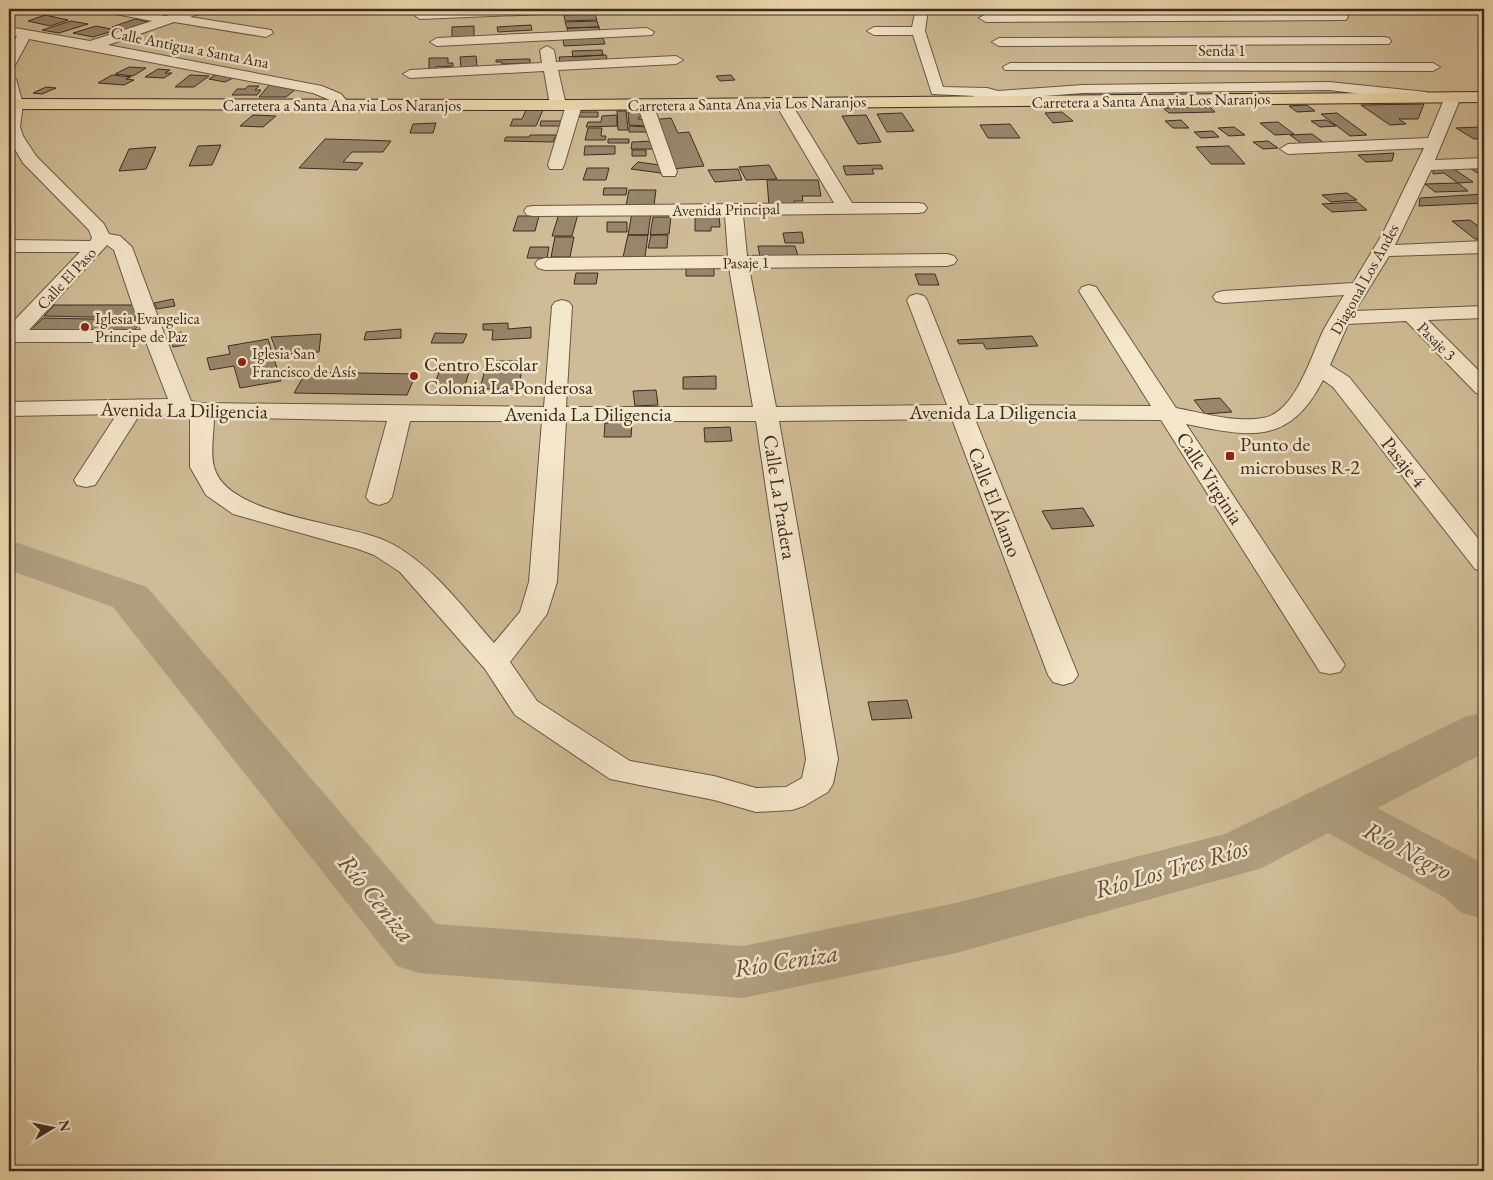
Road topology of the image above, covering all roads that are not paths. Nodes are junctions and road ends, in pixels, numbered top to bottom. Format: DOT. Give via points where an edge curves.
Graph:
graph roads {
  1 [pos="110,9"];
  2 [pos="200,9"];
  3 [pos="540,9"];
  4 [pos="568,9"];
  5 [pos="922,9"];
  6 [pos="984,13"];
  7 [pos="1112,13"];
  8 [pos="1247,13"];
  9 [pos="420,15"];
  10 [pos="1341,17"];
  11 [pos="170,19"];
  12 [pos="918,30"];
  13 [pos="9,31"];
  14 [pos="874,31"];
  15 [pos="647,32"];
  16 [pos="266,33"];
  17 [pos="25,34"];
  18 [pos="545,37"];
  19 [pos="1274,41"];
  20 [pos="1384,41"];
  21 [pos="437,42"];
  22 [pos="998,42"];
  23 [pos="1133,42"];
  24 [pos="92,46"];
  25 [pos="676,60"];
  26 [pos="9,64"];
  27 [pos="551,67"];
  28 [pos="1094,67"];
  29 [pos="1152,67"];
  30 [pos="1270,67"];
  31 [pos="1301,67"];
  32 [pos="1347,67"];
  33 [pos="1434,67"];
  34 [pos="1010,68"];
  35 [pos="410,74"];
  36 [pos="9,79"];
  37 [pos="1281,80"];
  38 [pos="1366,83"];
  39 [pos="1018,84"];
  40 [pos="1106,84"];
  41 [pos="1168,88"];
  42 [pos="994,96"];
  43 [pos="1484,96"];
  44 [pos="1426,97"];
  45 [pos="1452,97"];
  46 [pos="974,101"];
  47 [pos="563,102"];
  48 [pos="783,103"];
  49 [pos="12,104"];
  50 [pos="645,104"];
  51 [pos="343,106"];
  52 [pos="1434,143"];
  53 [pos="1288,149"];
  54 [pos="1484,163"];
  55 [pos="1458,164"];
  56 [pos="1424,165"];
  57 [pos="556,166"];
  58 [pos="1478,179"];
  59 [pos="670,188"];
  60 [pos="846,208"];
  61 [pos="918,208"];
  62 [pos="734,209"];
  63 [pos="533,211"];
  64 [pos="99,243"];
  65 [pos="9,246"];
  66 [pos="1383,251"];
  67 [pos="1480,251"];
  68 [pos="947,260"];
  69 [pos="738,262"];
  70 [pos="545,264"];
  71 [pos="1360,288"];
  72 [pos="1089,291"];
  73 [pos="1223,297"];
  74 [pos="917,300"];
  75 [pos="562,306"];
  76 [pos="1484,312"];
  77 [pos="1411,315"];
  78 [pos="1340,318"];
  79 [pos="13,330"];
  80 [pos="154,336"];
  81 [pos="1317,367"];
  82 [pos="1484,388"];
  83 [pos="134,407"];
  84 [pos="192,408"];
  85 [pos="9,409"];
  86 [pos="961,412"];
  87 [pos="556,413"];
  88 [pos="400,414"];
  89 [pos="766,414"];
  90 [pos="1169,414"];
  91 [pos="1273,423"];
  92 [pos="86,480"];
  93 [pos="379,497"];
  94 [pos="1484,563"];
  95 [pos="496,662"];
  96 [pos="1330,665"];
  97 [pos="1063,675"];
  1 -- 11 [label="street"];
  2 -- 11 [label="street"];
  3 -- 4 [label="street"];
  3 -- 9 [label="street"];
  3 -- 18 [label="street"];
  5 -- 12 [label="street"];
  6 -- 7 [label="street"];
  6 -- 22 [label="street"];
  7 -- 8 [label="street"];
  7 -- 23 [label="street"];
  8 -- 10 [label="street"];
  8 -- 19 [label="street"];
  11 -- 16 [label="street"];
  11 -- 24 [label="street"];
  12 -- 14 [label="street"];
  12 -- 42 [label="street" via="937,91 987,92"];
  13 -- 17 [label="street, Calle Antigua a Santa Ana"];
  15 -- 18 [label="street"];
  17 -- 24 [label="street, Calle Antigua a Santa Ana"];
  17 -- 26 [label="street"];
  18 -- 21 [label="street"];
  18 -- 27 [label="street"];
  19 -- 20 [label="street"];
  19 -- 23 [label="street"];
  19 -- 31 [label="street"];
  22 -- 23 [label="street"];
  22 -- 34 [label="street"];
  23 -- 29 [label="street"];
  24 -- 51 [label="street, Calle Antigua a Santa Ana" via="277,80 331,94"];
  25 -- 27 [label="street"];
  27 -- 35 [label="street"];
  27 -- 47 [label="street"];
  28 -- 29 [label="street, Senda 1"];
  28 -- 34 [label="street, Senda 1"];
  28 -- 40 [label="street"];
  29 -- 30 [label="street, Senda 1"];
  29 -- 41 [label="street"];
  30 -- 31 [label="street, Senda 1"];
  30 -- 37 [label="street"];
  31 -- 32 [label="street, Senda 1"];
  32 -- 33 [label="street, Senda 1"];
  32 -- 38 [label="street"];
  34 -- 39 [label="street"];
  36 -- 49 [label="street"];
  41 -- 42 [label="street" via="1083,89"];
  41 -- 44 [label="street" via="1330,86"];
  42 -- 46 [label="street"];
  43 -- 45 [label="main road, Carretera a Santa Ana via Los Naranjos"];
  44 -- 45 [label="main road, Carretera a Santa Ana via Los Naranjos"];
  44 -- 46 [label="main road, Carretera a Santa Ana via Los Naranjos"];
  45 -- 52 [label="street, Diagonal Los Andes"];
  46 -- 48 [label="main road, Carretera a Santa Ana via Los Naranjos"];
  47 -- 50 [label="main road, Carretera a Santa Ana via Los Naranjos"];
  47 -- 51 [label="main road, Carretera a Santa Ana via Los Naranjos"];
  47 -- 57 [label="street"];
  48 -- 50 [label="main road, Carretera a Santa Ana via Los Naranjos"];
  48 -- 60 [label="street"];
  49 -- 51 [label="main road, Carretera a Santa Ana via Los Naranjos"];
  49 -- 64 [label="street" via="15,136 29,159 98,228"];
  50 -- 59 [label="street"];
  52 -- 53 [label="street"];
  52 -- 56 [label="street, Diagonal Los Andes"];
  54 -- 55 [label="street"];
  55 -- 56 [label="street"];
  55 -- 58 [label="street"];
  56 -- 66 [label="street, Diagonal Los Andes"];
  59 -- 62 [label="street, Avenida Principal"];
  59 -- 63 [label="street, Avenida Principal"];
  60 -- 61 [label="street, Avenida Principal"];
  60 -- 62 [label="street, Avenida Principal"];
  62 -- 69 [label="street, Calle La Pradera"];
  64 -- 65 [label="street"];
  64 -- 79 [label="street, Calle El Paso"];
  64 -- 80 [label="street" via="113,240 123,247"];
  66 -- 67 [label="street"];
  66 -- 71 [label="street, Diagonal Los Andes"];
  68 -- 69 [label="street, Pasaje 1"];
  69 -- 70 [label="street, Pasaje 1"];
  69 -- 89 [label="street, Calle La Pradera"];
  71 -- 73 [label="street"];
  71 -- 78 [label="street, Diagonal Los Andes"];
  72 -- 90 [label="street, Calle Virginia"];
  74 -- 86 [label="street, Calle El Álamo"];
  75 -- 87 [label="street"];
  76 -- 77 [label="street"];
  77 -- 78 [label="street"];
  77 -- 82 [label="street, Pasaje 3"];
  78 -- 81 [label="street, Diagonal Los Andes"];
  79 -- 80 [label="street"];
  80 -- 84 [label="street"];
  81 -- 91 [label="street, Diagonal Los Andes" via="1299,403 1288,416"];
  81 -- 94 [label="street, Pasaje 4" via="1340,382"];
  83 -- 84 [label="street, Avenida La Diligencia"];
  83 -- 85 [label="street, Avenida La Diligencia"];
  83 -- 92 [label="street"];
  84 -- 88 [label="street, Avenida La Diligencia"];
  84 -- 95 [label="street" via="202,467 215,490 242,509 383,549 410,566"];
  86 -- 89 [label="street, Avenida La Diligencia"];
  86 -- 90 [label="street, Avenida La Diligencia"];
  86 -- 97 [label="street, Calle El Álamo"];
  87 -- 88 [label="street, Avenida La Diligencia"];
  87 -- 89 [label="street, Avenida La Diligencia"];
  87 -- 95 [label="street" via="543,582 533,614"];
  88 -- 93 [label="street"];
  89 -- 95 [label="street, Calle La Pradera" via="822,759 817,784 792,798 756,800 714,788 621,771 526,708"];
  90 -- 91 [label="street, Avenida La Diligencia" via="1217,423"];
  90 -- 96 [label="street, Calle Virginia"];
}
